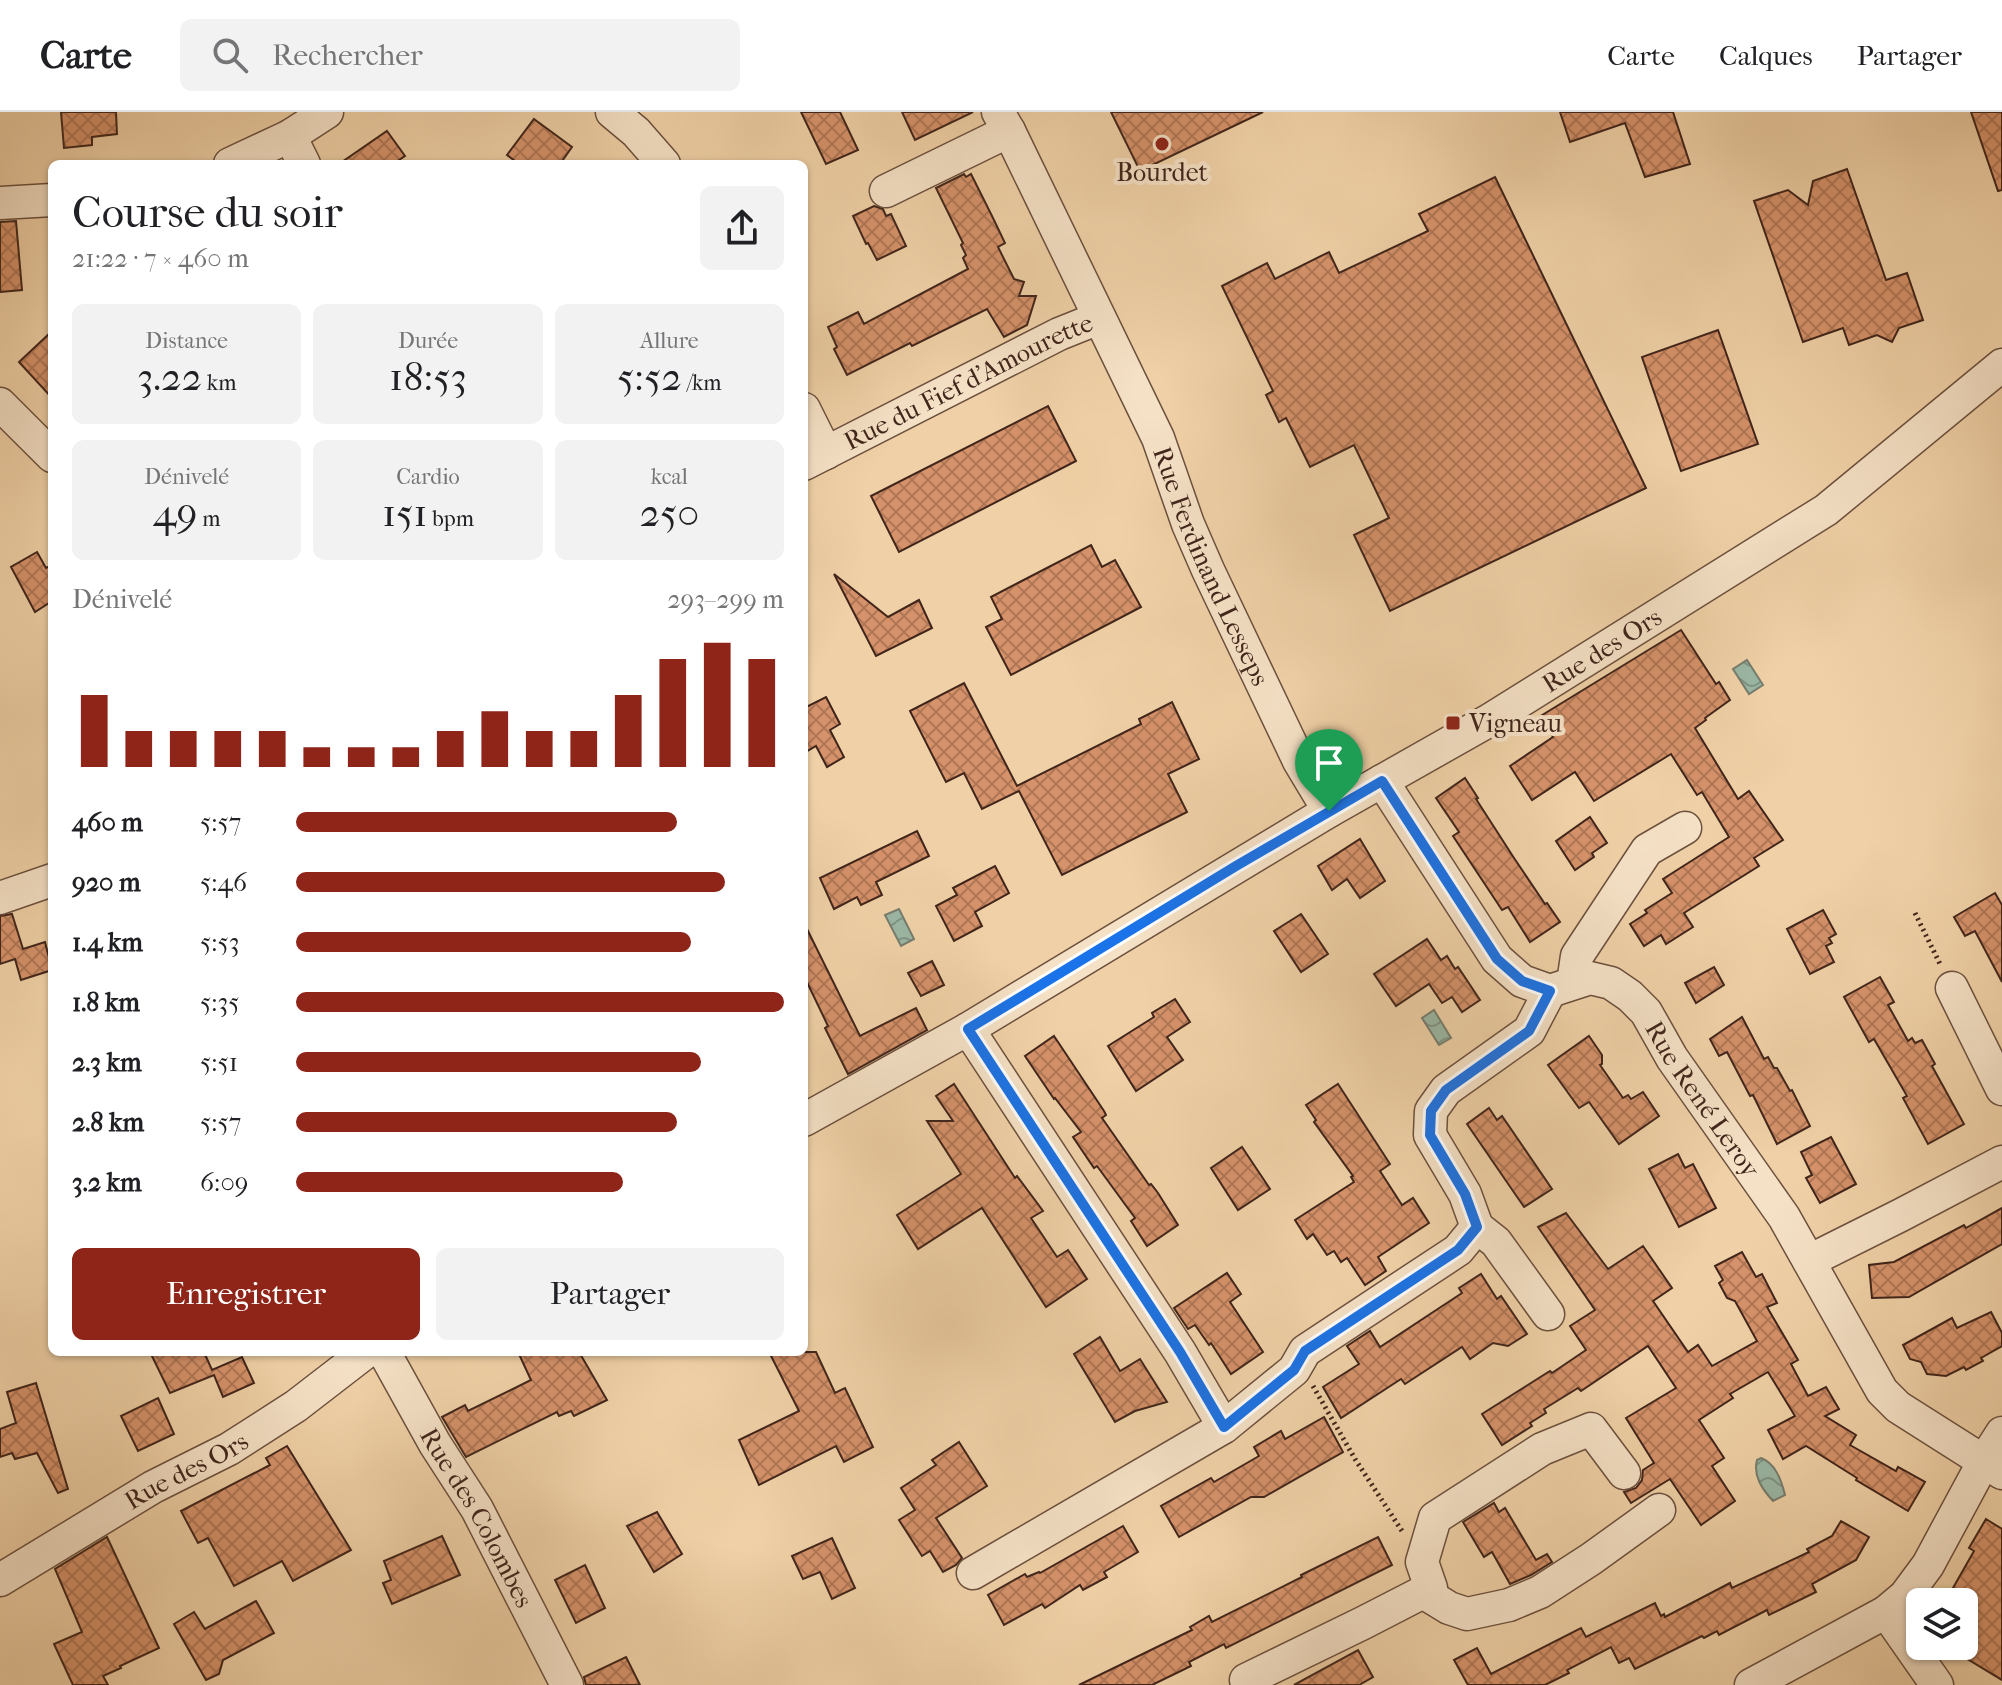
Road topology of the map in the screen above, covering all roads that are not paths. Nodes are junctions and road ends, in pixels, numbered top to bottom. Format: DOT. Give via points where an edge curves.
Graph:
graph roads {
  1 [pos="327,112"];
  2 [pos="612,112"];
  3 [pos="1003,121"];
  4 [pos="297,150"];
  5 [pos="249,160"];
  6 [pos="660,160"];
  7 [pos="886,191"];
  8 [pos="48,200"];
  9 [pos="0,203"];
  10 [pos="1099,318"];
  11 [pos="2002,365"];
  12 [pos="0,404"];
  13 [pos="808,427"];
  14 [pos="48,452"];
  15 [pos="815,459"];
  16 [pos="1382,781"];
  17 [pos="1329,811"];
  18 [pos="1685,828"];
  19 [pos="48,881"];
  20 [pos="0,898"];
  21 [pos="1562,987"];
  22 [pos="1952,988"];
  23 [pos="968,1029"];
  24 [pos="2002,1089"];
  25 [pos="808,1118"];
  26 [pos="2002,1162"];
  27 [pos="1477,1227"];
  28 [pos="1809,1261"];
  29 [pos="1548,1314"];
  30 [pos="361,1356"];
  31 [pos="386,1356"];
  32 [pos="1224,1427"];
  33 [pos="2002,1433"];
  34 [pos="1993,1467"];
  35 [pos="1624,1473"];
  36 [pos="1659,1510"];
  37 [pos="973,1573"];
  38 [pos="0,1580"];
  39 [pos="1423,1592"];
  40 [pos="1886,1612"];
  41 [pos="1243,1683"];
  42 [pos="567,1685"];
  43 [pos="1751,1685"];
  44 [pos="1937,1685"];
  1 -- 4 [label="street"];
  2 -- 6 [label="street"];
  3 -- 7 [label="street"];
  3 -- 10 [label="street, Rue du Fief d'Amourette"];
  4 -- 5 [label="street"];
  8 -- 9 [label="street"];
  10 -- 15 [label="street, Rue du Fief d'Amourette"];
  10 -- 17 [label="street, Rue Ferdinand Lesseps" via="1158,438 1208,570 1299,761"];
  11 -- 16 [label="street, Rue des Ors" via="1826,510 1488,721"];
  12 -- 14 [label="street"];
  13 -- 15 [label="street"];
  16 -- 17 [label="street, Rue des Ors"];
  16 -- 21 [label="street, Rue René Leroy" via="1497,959 1522,981"];
  17 -- 23 [label="street, Rue des Ors"];
  18 -- 21 [label="street" via="1647,850"];
  19 -- 20 [label="street"];
  21 -- 27 [label="street" via="1529,1031 1446,1090 1431,1111 1430,1135 1465,1194"];
  21 -- 28 [label="street, Rue René Leroy" via="1590,978 1611,983 1646,1012"];
  22 -- 24 [label="street"];
  23 -- 25 [label="street, Rue des Ors"];
  23 -- 32 [label="street"];
  26 -- 28 [label="street"];
  27 -- 29 [label="street" via="1496,1242"];
  27 -- 32 [label="street" via="1458,1250 1305,1351 1294,1370"];
  28 -- 34 [label="street, Rue René Leroy" via="1882,1391 1898,1407"];
  30 -- 38 [label="street, Rue des Ors" via="229,1449 153,1487"];
  31 -- 42 [label="street, Rue des Colombes" via="477,1509"];
  32 -- 37 [label="street" via="1000,1544"];
  33 -- 34 [label="street"];
  34 -- 40 [label="street" via="1928,1565"];
  35 -- 39 [label="street" via="1591,1429 1542,1449 1435,1518 1422,1562 1431,1588"];
  36 -- 39 [label="street" via="1540,1592 1509,1605 1467,1614"];
  39 -- 41 [label="street"];
  40 -- 43 [label="street"];
  40 -- 44 [label="street"];
}
